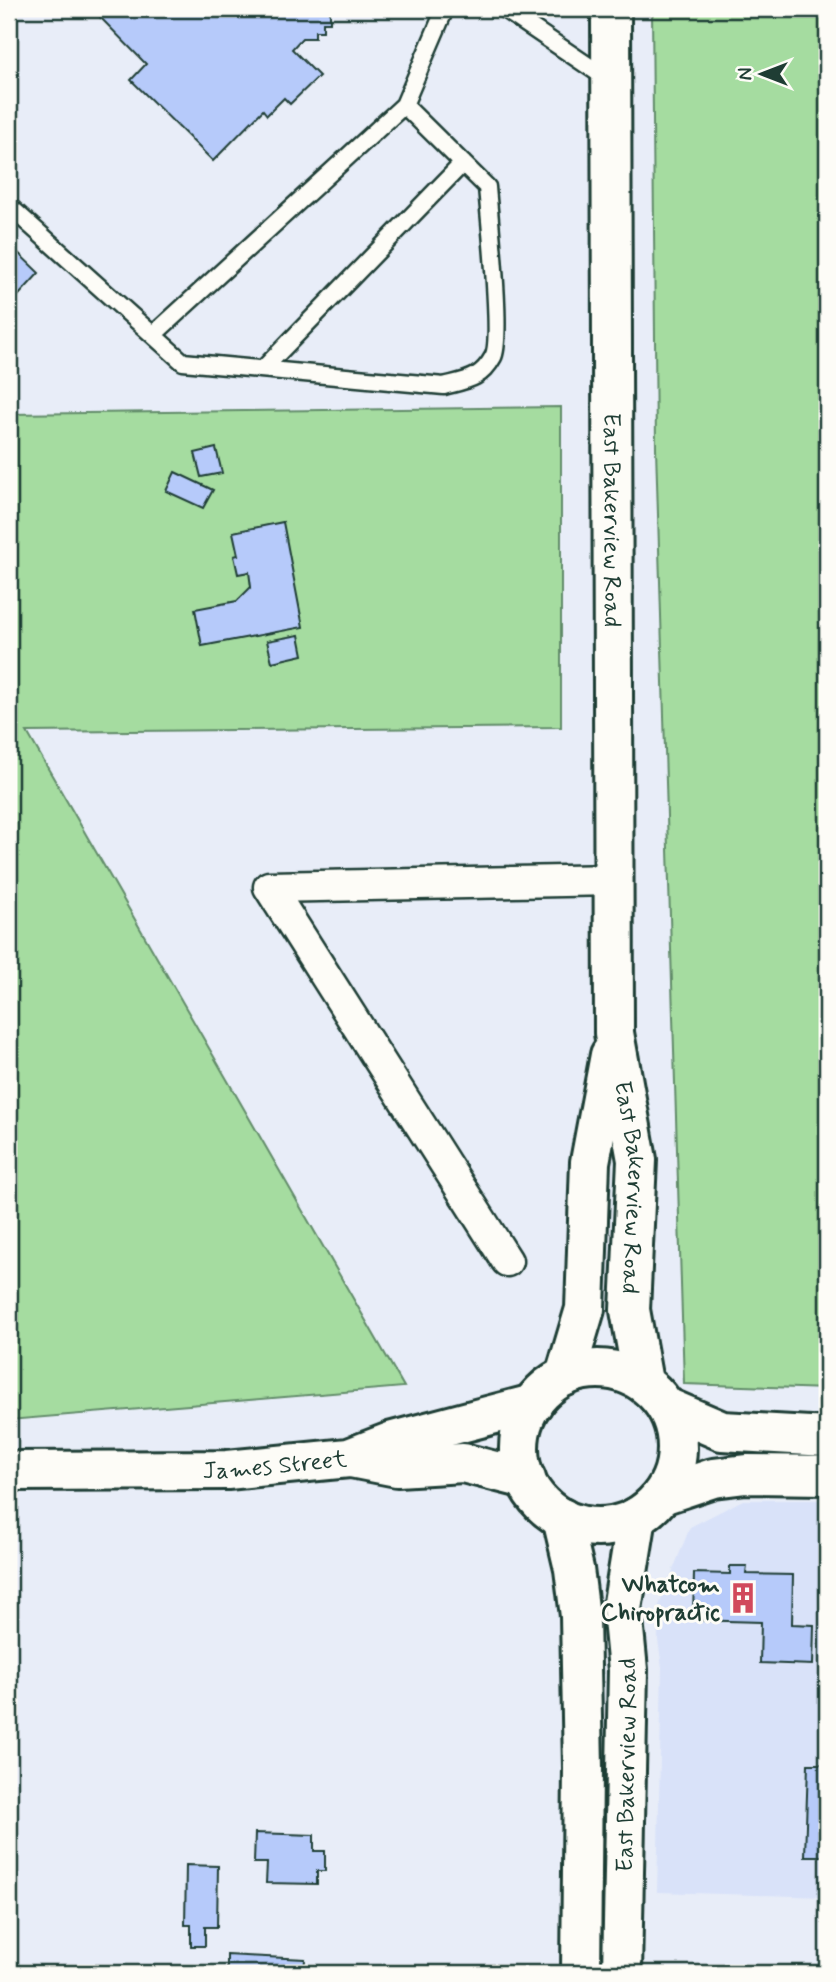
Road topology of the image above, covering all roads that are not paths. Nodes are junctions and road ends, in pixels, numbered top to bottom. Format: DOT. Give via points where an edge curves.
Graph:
graph roads {
  1 [pos="445,9"];
  2 [pos="504,9"];
  3 [pos="611,9"];
  4 [pos="611,80"];
  5 [pos="404,105"];
  6 [pos="463,163"];
  7 [pos="9,206"];
  8 [pos="153,335"];
  9 [pos="263,369"];
  10 [pos="614,880"];
  11 [pos="614,1033"];
  12 [pos="507,1262"];
  13 [pos="565,1376"];
  14 [pos="655,1395"];
  15 [pos="533,1404"];
  16 [pos="827,1437"];
  17 [pos="349,1458"];
  18 [pos="9,1471"];
  19 [pos="827,1475"];
  20 [pos="526,1479"];
  21 [pos="650,1506"];
  22 [pos="562,1518"];
  23 [pos="580,1973"];
  24 [pos="622,1973"];
  1 -- 5 [label="lane"];
  2 -- 4 [label="lane"];
  3 -- 4 [label="main road, East Bakerview Road"];
  4 -- 10 [label="main road, East Bakerview Road"];
  5 -- 6 [label="lane"];
  5 -- 8 [label="lane"];
  6 -- 9 [label="lane"];
  6 -- 9 [label="lane" via="488,187 497,323 495,355 477,377 444,386"];
  7 -- 8 [label="lane"];
  8 -- 9 [label="lane" via="183,362"];
  10 -- 11 [label="main road, East Bakerview Road"];
  10 -- 12 [label="street" via="269,887"];
  11 -- 13 [label="main road, East Bakerview Road" via="590,1162 585,1309"];
  11 -- 14 [label="main road, East Bakerview Road" via="637,1160 630,1310"];
  13 -- 14 [label="main road" via="611,1370 628,1374"];
  13 -- 15 [label="main road"];
  14 -- 16 [label="main road" via="722,1431"];
  14 -- 21 [label="main road" via="673,1423 677,1459 671,1478"];
  15 -- 17 [label="main road, James Street" via="393,1441"];
  15 -- 20 [label="main road" via="520,1438"];
  17 -- 18 [label="main road, James Street" via="227,1470"];
  17 -- 20 [label="main road" via="397,1467 463,1463"];
  19 -- 21 [label="main road" via="713,1478"];
  20 -- 22 [label="main road" via="544,1506"];
  21 -- 22 [label="main road" via="619,1524 604,1527"];
  21 -- 24 [label="main road, East Bakerview Road" via="622,1609 628,1670"];
  22 -- 23 [label="main road, East Bakerview Road" via="580,1616"];
}
